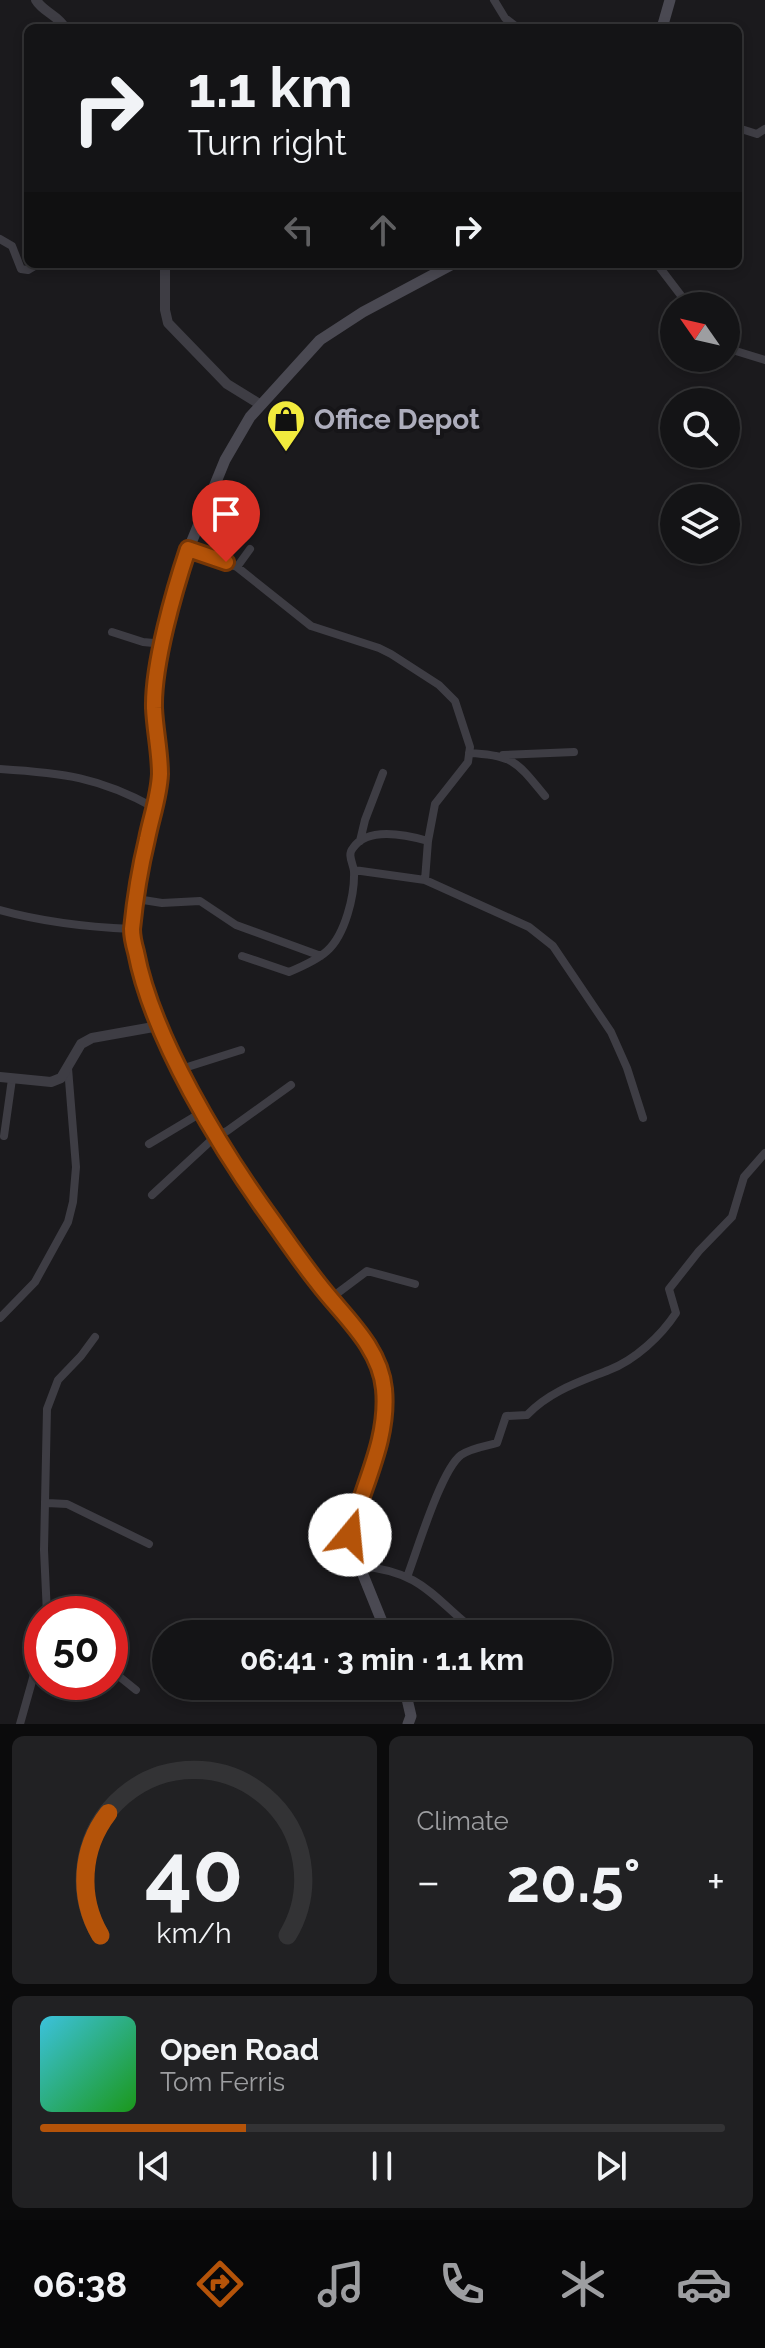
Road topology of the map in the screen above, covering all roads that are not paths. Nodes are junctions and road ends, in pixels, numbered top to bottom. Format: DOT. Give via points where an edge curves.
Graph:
graph roads {
  1 [pos="36,0"];
  2 [pos="494,0"];
  3 [pos="670,0"];
  4 [pos="62,24"];
  5 [pos="513,24"];
  6 [pos="663,24"];
  7 [pos="742,129"];
  8 [pos="765,129"];
  9 [pos="0,239"];
  10 [pos="31,268"];
  11 [pos="165,268"];
  12 [pos="446,268"];
  13 [pos="660,268"];
  14 [pos="678,292"];
  15 [pos="740,352"];
  16 [pos="765,360"];
  17 [pos="261,405"];
  18 [pos="188,549"];
  19 [pos="250,549"];
  20 [pos="237,567"];
  21 [pos="112,632"];
  22 [pos="164,644"];
  23 [pos="574,752"];
  24 [pos="469,753"];
  25 [pos="502,756"];
  26 [pos="0,769"];
  27 [pos="383,773"];
  28 [pos="545,796"];
  29 [pos="155,808"];
  30 [pos="360,841"];
  31 [pos="428,841"];
  32 [pos="354,870"];
  33 [pos="425,880"];
  34 [pos="137,899"];
  35 [pos="0,910"];
  36 [pos="132,929"];
  37 [pos="242,956"];
  38 [pos="321,956"];
  39 [pos="159,1026"];
  40 [pos="241,1050"];
  41 [pos="68,1068"];
  42 [pos="181,1069"];
  43 [pos="6,1078"];
  44 [pos="291,1085"];
  45 [pos="204,1111"];
  46 [pos="643,1118"];
  47 [pos="217,1135"];
  48 [pos="4,1136"];
  49 [pos="149,1144"];
  50 [pos="765,1153"];
  51 [pos="152,1195"];
  52 [pos="415,1284"];
  53 [pos="331,1298"];
  54 [pos="0,1318"];
  55 [pos="95,1337"];
  56 [pos="47,1503"];
  57 [pos="149,1544"];
  58 [pos="360,1566"];
  59 [pos="407,1577"];
  60 [pos="46,1596"];
  61 [pos="381,1620"];
  62 [pos="464,1620"];
  63 [pos="128,1684"];
  64 [pos="136,1690"];
  65 [pos="27,1700"];
  66 [pos="407,1700"];
  67 [pos="20,1724"];
  68 [pos="408,1724"];
  1 -- 4 [label="street"];
  2 -- 5 [label="street"];
  3 -- 6 [label="main road"];
  7 -- 8 [label="street" via="757,134"];
  9 -- 10 [label="street" via="12,246 21,269"];
  11 -- 17 [label="street" via="168,323 227,384"];
  12 -- 17 [label="main road" via="320,340"];
  13 -- 14 [label="street"];
  15 -- 16 [label="street"];
  17 -- 18 [label="main road" via="225,460"];
  18 -- 20 [label="street"];
  18 -- 22 [label="main road"];
  19 -- 20 [label="street"];
  20 -- 24 [label="street" via="311,626 379,648 439,685 455,701"];
  21 -- 22 [label="street"];
  22 -- 29 [label="main road" via="154,707 160,774"];
  23 -- 25 [label="street"];
  24 -- 25 [label="street"];
  24 -- 31 [label="street" via="468,762 435,804"];
  25 -- 28 [label="street" via="521,767"];
  26 -- 29 [label="street" via="97,781"];
  27 -- 30 [label="street"];
  29 -- 34 [label="main road"];
  30 -- 31 [label="street" via="400,833"];
  30 -- 32 [label="street" via="350,855"];
  31 -- 33 [label="street"];
  32 -- 33 [label="street"];
  32 -- 38 [label="street" via="344,920 334,944"];
  33 -- 46 [label="street" via="529,927 553,946 611,1032"];
  34 -- 36 [label="main road"];
  34 -- 38 [label="street" via="200,901 236,925"];
  35 -- 36 [label="street"];
  36 -- 39 [label="main road" via="138,966"];
  37 -- 38 [label="street" via="289,972"];
  39 -- 41 [label="street" via="92,1038 81,1044"];
  39 -- 42 [label="main road"];
  40 -- 42 [label="street"];
  41 -- 43 [label="street" via="51,1082"];
  41 -- 54 [label="street" via="76,1167 68,1222 35,1282"];
  42 -- 45 [label="main road"];
  43 -- 48 [label="street"];
  44 -- 47 [label="street"];
  45 -- 47 [label="main road"];
  45 -- 49 [label="street"];
  47 -- 51 [label="street"];
  47 -- 53 [label="main road"];
  50 -- 59 [label="street" via="744,1177 732,1217 669,1289 676,1313 652,1341 612,1369 543,1399 527,1415 506,1416 497,1443 469,1451 454,1463"];
  52 -- 53 [label="street" via="367,1271"];
  53 -- 58 [label="main road" via="379,1363 384,1389 384,1422 350,1535"];
  55 -- 56 [label="street" via="58,1380 47,1409"];
  56 -- 57 [label="street" via="67,1504"];
  56 -- 60 [label="street"];
  58 -- 59 [label="street"];
  58 -- 61 [label="main road"];
  59 -- 62 [label="street"];
  63 -- 64 [label="street"];
  65 -- 67 [label="street"];
  66 -- 68 [label="main road"];
}
